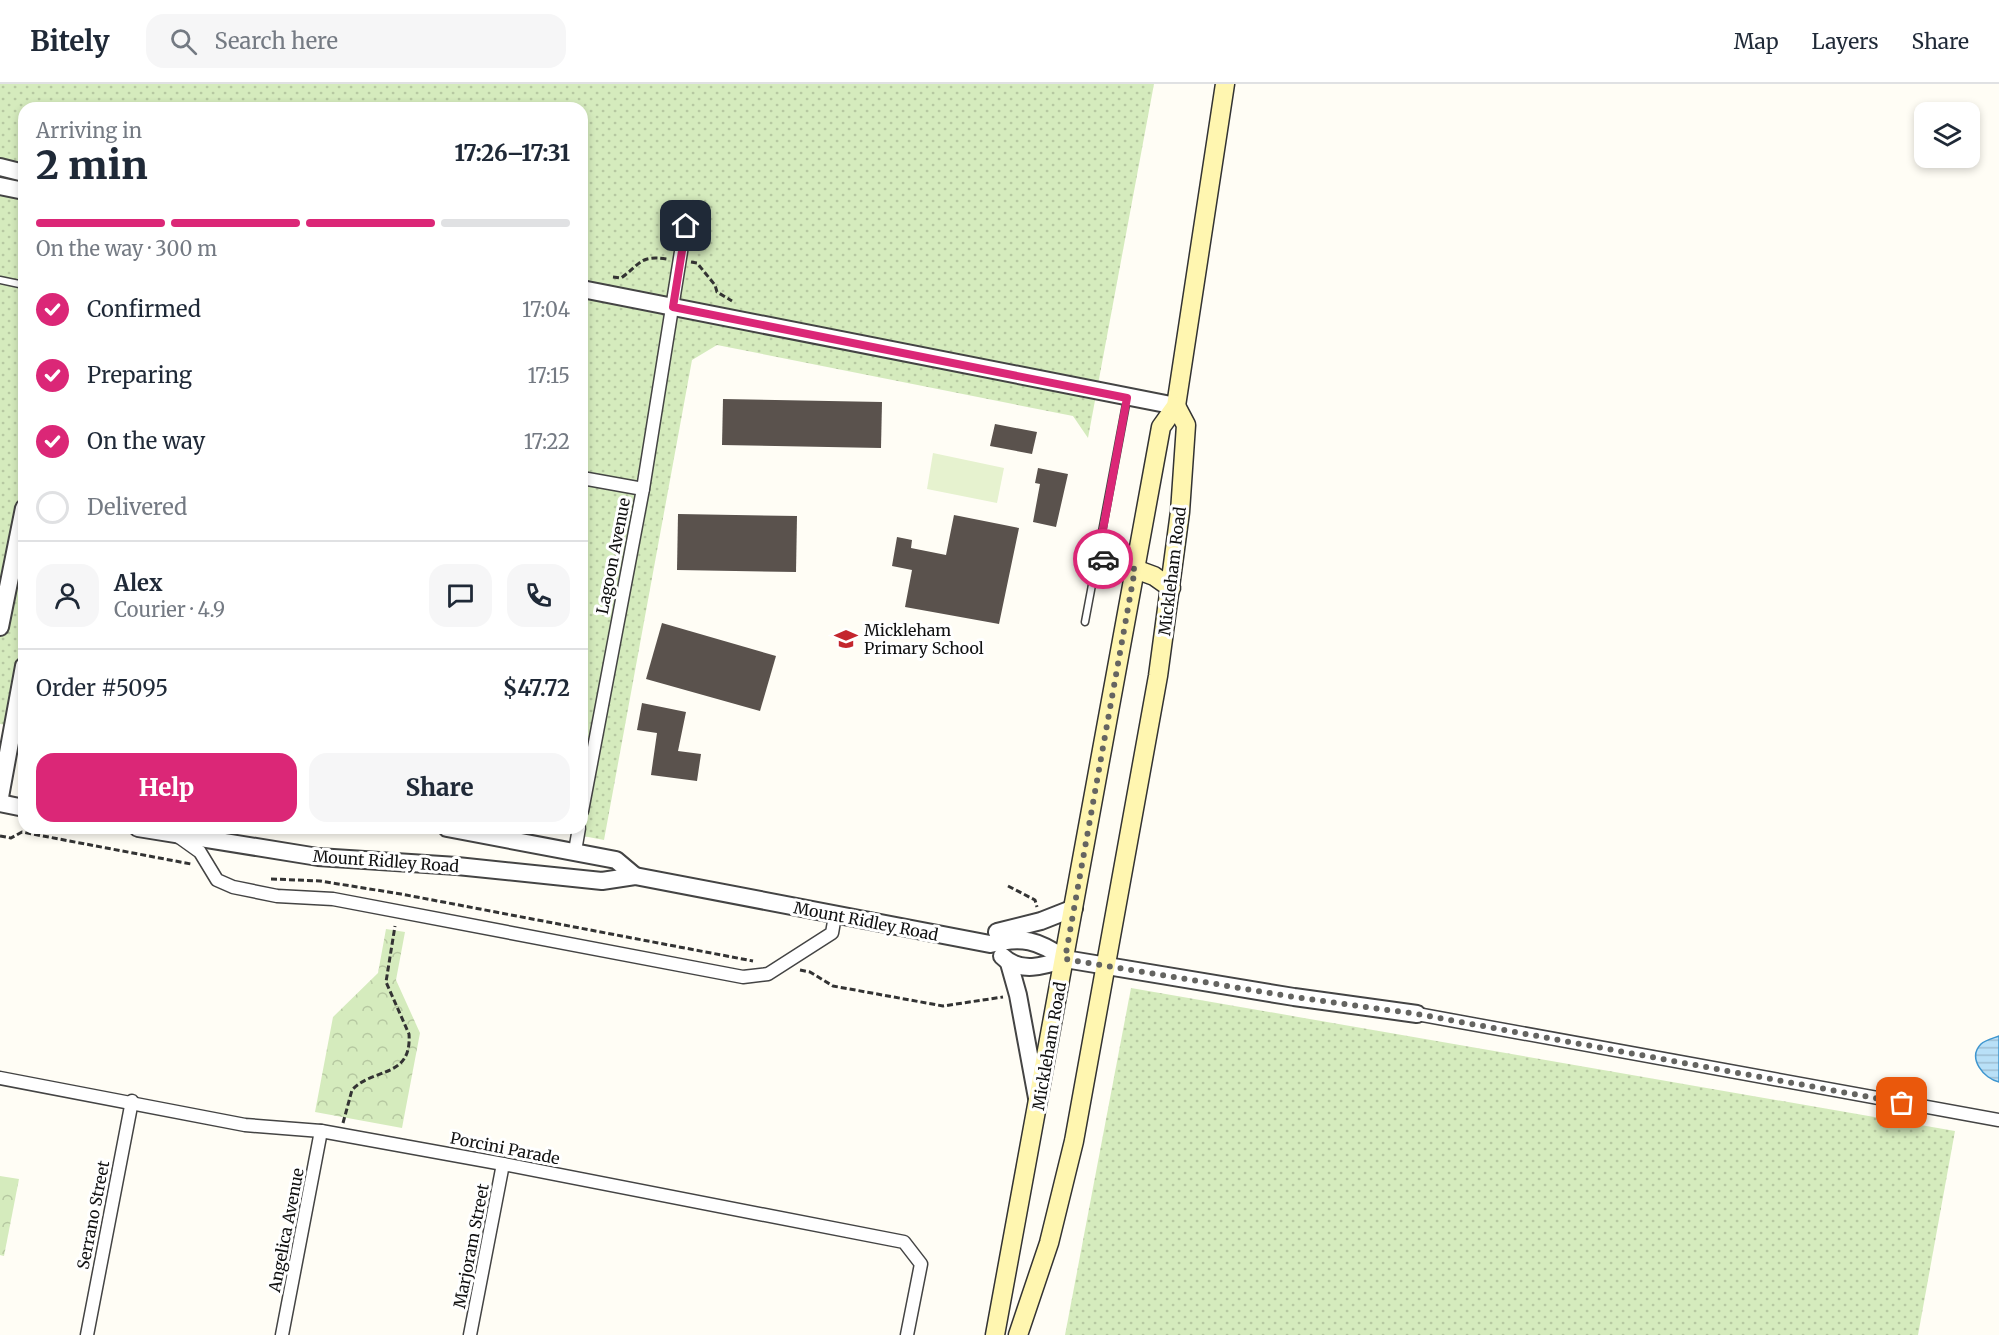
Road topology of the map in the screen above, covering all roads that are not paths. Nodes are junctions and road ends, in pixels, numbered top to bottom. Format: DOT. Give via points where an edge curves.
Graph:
graph roads {
  1 [pos="1225,84"];
  2 [pos="0,167"];
  3 [pos="18,171"];
  4 [pos="0,186"];
  5 [pos="18,189"];
  6 [pos="688,208"];
  7 [pos="0,280"];
  8 [pos="18,284"];
  9 [pos="588,290"];
  10 [pos="673,307"];
  11 [pos="1127,398"];
  12 [pos="1176,406"];
  13 [pos="588,479"];
  14 [pos="643,489"];
  15 [pos="18,538"];
  16 [pos="1098,557"];
  17 [pos="1135,569"];
  18 [pos="1171,588"];
  19 [pos="1085,622"];
  20 [pos="0,627"];
  21 [pos="18,703"];
  22 [pos="11,747"];
  23 [pos="588,779"];
  24 [pos="0,797"];
  25 [pos="0,803"];
  26 [pos="18,807"];
  27 [pos="171,834"];
  28 [pos="479,834"];
  29 [pos="578,834"];
  30 [pos="176,835"];
  31 [pos="575,852"];
  32 [pos="636,876"];
  33 [pos="1074,908"];
  34 [pos="835,916"];
  35 [pos="967,940"];
  36 [pos="990,944"];
  37 [pos="1065,959"];
  38 [pos="1009,963"];
  39 [pos="1107,964"];
  40 [pos="1417,1014"];
  41 [pos="0,1078"];
  42 [pos="132,1101"];
  43 [pos="1038,1104"];
  44 [pos="1999,1120"];
  45 [pos="321,1131"];
  46 [pos="503,1164"];
  47 [pos="87,1335"];
  48 [pos="282,1335"];
  49 [pos="470,1335"];
  50 [pos="907,1335"];
  51 [pos="995,1335"];
  52 [pos="1018,1335"];
  1 -- 12 [label="main road, Mickleham Road"];
  2 -- 3 [label="street"];
  4 -- 5 [label="street"];
  6 -- 10 [label="street, Lagoon Avenue"];
  7 -- 8 [label="lane"];
  9 -- 10 [label="street"];
  10 -- 11 [label="street"];
  10 -- 14 [label="street, Lagoon Avenue"];
  11 -- 12 [label="street"];
  11 -- 16 [label="lane"];
  12 -- 17 [label="main road, Mickleham Road" via="1161,427"];
  12 -- 18 [label="main road, Mickleham Road" via="1186,425"];
  13 -- 14 [label="street"];
  14 -- 23 [label="street, Lagoon Avenue"];
  15 -- 20 [label="street"];
  16 -- 17 [label="lane"];
  16 -- 19 [label="lane"];
  17 -- 18 [label="main road"];
  17 -- 33 [label="main road, Mickleham Road"];
  18 -- 39 [label="main road, Mickleham Road"];
  21 -- 22 [label="street"];
  22 -- 24 [label="street"];
  25 -- 26 [label="street"];
  27 -- 30 [label="street, Mount Ridley Road"];
  28 -- 31 [label="street, Mount Ridley Road"];
  29 -- 31 [label="street"];
  30 -- 32 [label="street, Mount Ridley Road" via="318,857 602,881"];
  30 -- 34 [label="street" via="200,852 217,880 233,887 277,896 333,899 743,977 768,974 832,933"];
  31 -- 32 [label="street, Mount Ridley Road" via="616,860"];
  32 -- 34 [label="street, Mount Ridley Road"];
  33 -- 35 [label="street"];
  33 -- 37 [label="main road, Mickleham Road"];
  34 -- 35 [label="street, Mount Ridley Road"];
  35 -- 36 [label="street, Mount Ridley Road"];
  36 -- 37 [label="street, Mount Ridley Road" via="1012,938 1037,942"];
  36 -- 38 [label="street"];
  37 -- 38 [label="street, Mount Ridley Road" via="1038,968"];
  37 -- 39 [label="street, Mount Ridley Road"];
  37 -- 43 [label="main road, Mickleham Road"];
  38 -- 43 [label="street"];
  39 -- 40 [label="street, Mount Ridley Road"];
  39 -- 52 [label="main road, Mickleham Road" via="1074,1141 1049,1243"];
  40 -- 44 [label="street, Mount Ridley Road"];
  41 -- 42 [label="street, Porcini Parade"];
  42 -- 45 [label="street, Porcini Parade" via="245,1125"];
  42 -- 47 [label="street, Serrano Street"];
  43 -- 51 [label="main road, Mickleham Road"];
  45 -- 46 [label="street, Porcini Parade"];
  45 -- 48 [label="street, Angelica Avenue"];
  46 -- 49 [label="street, Marjoram Street"];
  46 -- 50 [label="street, Porcini Parade" via="904,1242 921,1264"];
}
